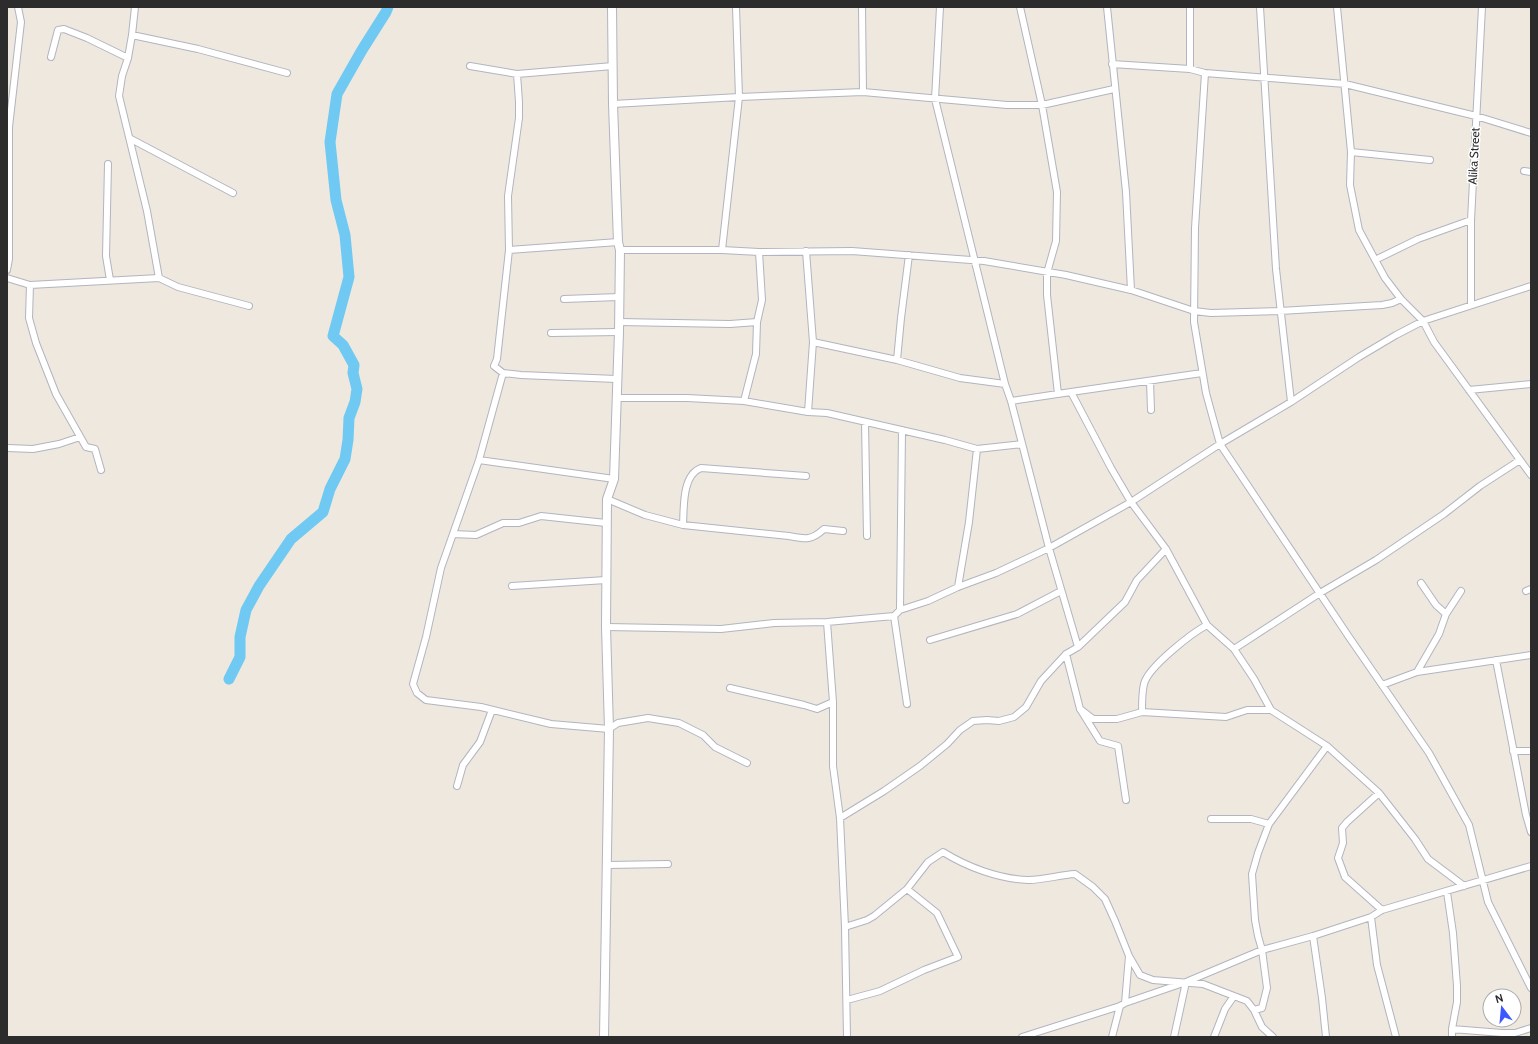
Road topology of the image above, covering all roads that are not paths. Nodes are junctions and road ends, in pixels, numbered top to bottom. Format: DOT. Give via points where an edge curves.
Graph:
graph roads {
  1 [pos="18,7"];
  2 [pos="135,7"];
  3 [pos="612,7"];
  4 [pos="736,7"];
  5 [pos="862,7"];
  6 [pos="940,7"];
  7 [pos="1020,7"];
  8 [pos="1107,7"];
  9 [pos="1190,7"];
  10 [pos="1260,7"];
  11 [pos="1336,7"];
  12 [pos="1482,7"];
  13 [pos="132,35"];
  14 [pos="51,57"];
  15 [pos="128,58"];
  16 [pos="1112,64"];
  17 [pos="470,66"];
  18 [pos="613,66"];
  19 [pos="1190,69"];
  20 [pos="287,73"];
  21 [pos="1205,73"];
  22 [pos="517,74"];
  23 [pos="1264,77"];
  24 [pos="1345,84"];
  25 [pos="1114,89"];
  26 [pos="863,92"];
  27 [pos="739,97"];
  28 [pos="935,99"];
  29 [pos="613,104"];
  30 [pos="1042,105"];
  31 [pos="1476,116"];
  32 [pos="1531,133"];
  33 [pos="130,139"];
  34 [pos="1351,152"];
  35 [pos="1430,160"];
  36 [pos="108,164"];
  37 [pos="1524,171"];
  38 [pos="1531,172"];
  39 [pos="233,193"];
  40 [pos="1471,220"];
  41 [pos="619,246"];
  42 [pos="509,250"];
  43 [pos="722,250"];
  44 [pos="806,251"];
  45 [pos="759,252"];
  46 [pos="909,254"];
  47 [pos="974,260"];
  48 [pos="1375,260"];
  49 [pos="7,270"];
  50 [pos="1047,273"];
  51 [pos="7,278"];
  52 [pos="159,278"];
  53 [pos="110,280"];
  54 [pos="30,285"];
  55 [pos="1531,286"];
  56 [pos="1131,290"];
  57 [pos="619,296"];
  58 [pos="1401,298"];
  59 [pos="564,299"];
  60 [pos="1471,305"];
  61 [pos="249,306"];
  62 [pos="1194,311"];
  63 [pos="1280,311"];
  64 [pos="1423,321"];
  65 [pos="619,322"];
  66 [pos="757,322"];
  67 [pos="619,332"];
  68 [pos="551,333"];
  69 [pos="813,342"];
  70 [pos="897,360"];
  71 [pos="503,373"];
  72 [pos="1202,373"];
  73 [pos="616,379"];
  74 [pos="1150,381"];
  75 [pos="1005,384"];
  76 [pos="1531,384"];
  77 [pos="1469,390"];
  78 [pos="1071,392"];
  79 [pos="1058,394"];
  80 [pos="616,398"];
  81 [pos="744,400"];
  82 [pos="1011,401"];
  83 [pos="1291,402"];
  84 [pos="1151,410"];
  85 [pos="808,412"];
  86 [pos="865,422"];
  87 [pos="902,430"];
  88 [pos="80,437"];
  89 [pos="1022,444"];
  90 [pos="1220,444"];
  91 [pos="7,448"];
  92 [pos="977,449"];
  93 [pos="479,460"];
  94 [pos="1520,460"];
  95 [pos="101,470"];
  96 [pos="1531,475"];
  97 [pos="806,476"];
  98 [pos="614,479"];
  99 [pos="607,499"];
  100 [pos="1131,502"];
  101 [pos="606,523"];
  102 [pos="683,525"];
  103 [pos="843,531"];
  104 [pos="452,534"];
  105 [pos="867,536"];
  106 [pos="1049,548"];
  107 [pos="1166,549"];
  108 [pos="606,580"];
  109 [pos="1421,583"];
  110 [pos="512,586"];
  111 [pos="958,587"];
  112 [pos="1061,591"];
  113 [pos="1461,591"];
  114 [pos="1320,593"];
  115 [pos="900,610"];
  116 [pos="1446,614"];
  117 [pos="894,616"];
  118 [pos="827,622"];
  119 [pos="1207,625"];
  120 [pos="606,627"];
  121 [pos="930,640"];
  122 [pos="1078,647"];
  123 [pos="1234,649"];
  124 [pos="1066,654"];
  125 [pos="1531,655"];
  126 [pos="1496,660"];
  127 [pos="1417,672"];
  128 [pos="1382,685"];
  129 [pos="730,688"];
  130 [pos="833,702"];
  131 [pos="906,704"];
  132 [pos="1080,709"];
  133 [pos="492,710"];
  134 [pos="1271,710"];
  135 [pos="1142,712"];
  136 [pos="610,729"];
  137 [pos="1327,746"];
  138 [pos="1531,751"];
  139 [pos="1513,752"];
  140 [pos="747,763"];
  141 [pos="457,786"];
  142 [pos="1378,793"];
  143 [pos="1126,800"];
  144 [pos="840,818"];
  145 [pos="1211,819"];
  146 [pos="1269,824"];
  147 [pos="1531,832"];
  148 [pos="668,864"];
  149 [pos="608,865"];
  150 [pos="1531,866"];
  151 [pos="1483,880"];
  152 [pos="1464,886"];
  153 [pos="907,889"];
  154 [pos="1447,892"];
  155 [pos="1382,910"];
  156 [pos="1371,917"];
  157 [pos="845,927"];
  158 [pos="1313,936"];
  159 [pos="1262,950"];
  160 [pos="1129,956"];
  161 [pos="1186,982"];
  162 [pos="1531,988"];
  163 [pos="1234,996"];
  164 [pos="847,1000"];
  165 [pos="1123,1005"];
  166 [pos="1254,1010"];
  167 [pos="1531,1028"];
  168 [pos="1452,1029"];
  169 [pos="604,1037"];
  170 [pos="846,1037"];
  171 [pos="1022,1037"];
  172 [pos="1112,1037"];
  173 [pos="1174,1037"];
  174 [pos="1214,1037"];
  175 [pos="1273,1037"];
  176 [pos="1326,1037"];
  177 [pos="1396,1037"];
  178 [pos="1452,1037"];
  1 -- 49 [label="street" via="21,22 9,127"];
  2 -- 13 [label="street"];
  3 -- 18 [label="street"];
  4 -- 27 [label="street"];
  5 -- 26 [label="street"];
  6 -- 28 [label="street"];
  7 -- 30 [label="street"];
  8 -- 16 [label="street"];
  9 -- 19 [label="street"];
  10 -- 23 [label="street"];
  11 -- 24 [label="street"];
  12 -- 31 [label="street, Alika Street"];
  13 -- 15 [label="street"];
  13 -- 20 [label="street" via="198,49"];
  14 -- 15 [label="street" via="58,30 64,29"];
  15 -- 33 [label="street" via="119,96"];
  16 -- 19 [label="street"];
  16 -- 25 [label="street"];
  17 -- 22 [label="street"];
  18 -- 22 [label="street"];
  18 -- 29 [label="street"];
  19 -- 21 [label="street"];
  21 -- 23 [label="street"];
  21 -- 62 [label="street" via="1195,228"];
  22 -- 42 [label="street" via="519,118 508,196"];
  23 -- 24 [label="street"];
  23 -- 63 [label="street"];
  24 -- 31 [label="street"];
  24 -- 34 [label="street"];
  25 -- 30 [label="street"];
  25 -- 56 [label="street" via="1126,192"];
  26 -- 27 [label="street"];
  26 -- 28 [label="street"];
  27 -- 29 [label="street"];
  27 -- 43 [label="street"];
  28 -- 30 [label="street"];
  28 -- 47 [label="street"];
  29 -- 41 [label="street"];
  30 -- 50 [label="street" via="1057,192 1056,241"];
  31 -- 32 [label="street"];
  31 -- 40 [label="street, Alika Street"];
  33 -- 39 [label="street"];
  33 -- 52 [label="street"];
  34 -- 35 [label="street"];
  34 -- 48 [label="street" via="1350,185 1359,230"];
  36 -- 53 [label="street" via="106,256"];
  37 -- 38 [label="street"];
  40 -- 48 [label="street" via="1418,239"];
  40 -- 60 [label="street, Alika Street"];
  41 -- 42 [label="street"];
  41 -- 43 [label="street"];
  41 -- 57 [label="street"];
  42 -- 71 [label="street" via="497,359 494,366"];
  43 -- 45 [label="street"];
  44 -- 45 [label="street"];
  44 -- 46 [label="street"];
  44 -- 69 [label="street"];
  45 -- 66 [label="street" via="762,300"];
  46 -- 47 [label="street"];
  46 -- 70 [label="street"];
  47 -- 50 [label="street"];
  47 -- 75 [label="street"];
  48 -- 58 [label="street"];
  50 -- 56 [label="street"];
  50 -- 79 [label="street"];
  51 -- 54 [label="street"];
  52 -- 53 [label="street"];
  52 -- 61 [label="street" via="178,287"];
  53 -- 54 [label="street"];
  54 -- 88 [label="street" via="29,318 36,344 56,394"];
  55 -- 60 [label="street"];
  56 -- 62 [label="street"];
  57 -- 59 [label="street"];
  57 -- 65 [label="street"];
  58 -- 63 [label="street" via="1382,305"];
  58 -- 64 [label="street"];
  60 -- 64 [label="street"];
  62 -- 63 [label="street"];
  62 -- 72 [label="street"];
  63 -- 83 [label="street"];
  64 -- 77 [label="street" via="1434,342"];
  64 -- 83 [label="street" via="1365,353"];
  65 -- 66 [label="street"];
  65 -- 67 [label="street"];
  66 -- 81 [label="street" via="756,354"];
  67 -- 68 [label="street"];
  67 -- 73 [label="street"];
  69 -- 70 [label="street"];
  69 -- 85 [label="street"];
  70 -- 75 [label="street" via="960,378"];
  71 -- 73 [label="street" via="521,376"];
  71 -- 93 [label="street"];
  72 -- 74 [label="street"];
  72 -- 90 [label="street"];
  73 -- 80 [label="street"];
  74 -- 78 [label="street"];
  74 -- 84 [label="street"];
  75 -- 82 [label="street"];
  76 -- 77 [label="street"];
  77 -- 94 [label="street"];
  78 -- 79 [label="street"];
  78 -- 100 [label="street" via="1110,468"];
  79 -- 82 [label="street"];
  80 -- 81 [label="street"];
  80 -- 98 [label="street"];
  81 -- 85 [label="street"];
  82 -- 89 [label="street"];
  83 -- 90 [label="street"];
  85 -- 86 [label="street" via="827,413"];
  86 -- 87 [label="street"];
  86 -- 105 [label="street"];
  87 -- 92 [label="street"];
  87 -- 115 [label="street"];
  88 -- 91 [label="street" via="33,449"];
  88 -- 95 [label="street" via="86,447 94,449"];
  89 -- 92 [label="street"];
  89 -- 106 [label="street"];
  90 -- 100 [label="street"];
  90 -- 114 [label="street"];
  92 -- 111 [label="street" via="969,522"];
  93 -- 98 [label="street"];
  93 -- 104 [label="street"];
  94 -- 96 [label="street"];
  94 -- 114 [label="street" via="1383,556"];
  97 -- 102 [label="street" via="701,468 695,470 686,490"];
  98 -- 99 [label="street"];
  99 -- 101 [label="street"];
  99 -- 102 [label="street" via="645,515"];
  100 -- 106 [label="street"];
  100 -- 107 [label="street"];
  101 -- 104 [label="street" via="541,516 519,523 503,523 476,535"];
  101 -- 108 [label="street"];
  102 -- 103 [label="street" via="805,539 816,536 824,529"];
  104 -- 133 [label="street" via="440,568 426,637 413,684 417,693 426,700"];
  106 -- 111 [label="street" via="996,573"];
  106 -- 112 [label="street"];
  107 -- 119 [label="street"];
  107 -- 122 [label="street" via="1137,580 1125,602"];
  108 -- 110 [label="street"];
  108 -- 120 [label="street"];
  109 -- 116 [label="street" via="1436,605"];
  111 -- 115 [label="street"];
  112 -- 121 [label="street" via="1017,614"];
  112 -- 122 [label="street"];
  113 -- 116 [label="street"];
  114 -- 123 [label="street"];
  114 -- 128 [label="street"];
  115 -- 117 [label="street"];
  116 -- 127 [label="street" via="1439,634"];
  117 -- 118 [label="street"];
  117 -- 131 [label="street"];
  118 -- 120 [label="street" via="774,623 720,629"];
  118 -- 130 [label="street"];
  119 -- 123 [label="street"];
  119 -- 135 [label="street" via="1195,631 1150,673 1144,682"];
  120 -- 136 [label="street"];
  122 -- 124 [label="street"];
  123 -- 134 [label="street"];
  124 -- 132 [label="street"];
  124 -- 144 [label="street" via="1041,681 1026,707 1014,716 998,721 973,721 920,766"];
  125 -- 126 [label="street"];
  126 -- 127 [label="street"];
  126 -- 139 [label="street"];
  127 -- 128 [label="street"];
  128 -- 151 [label="street" via="1429,754 1469,825"];
  129 -- 130 [label="street" via="817,709"];
  130 -- 144 [label="street" via="833,766"];
  132 -- 135 [label="street" via="1093,719 1117,719"];
  132 -- 143 [label="street" via="1100,741 1118,746"];
  133 -- 136 [label="street" via="550,724"];
  133 -- 141 [label="street" via="480,742 463,764"];
  134 -- 135 [label="street" via="1247,710 1226,716"];
  134 -- 137 [label="street"];
  136 -- 140 [label="street" via="618,723 648,718 680,723 703,735 715,747"];
  136 -- 149 [label="street"];
  137 -- 142 [label="street"];
  137 -- 146 [label="street"];
  138 -- 139 [label="street"];
  139 -- 147 [label="street"];
  142 -- 152 [label="street" via="1428,859"];
  142 -- 155 [label="street" via="1342,828 1343,843 1338,858 1345,877"];
  144 -- 157 [label="street"];
  145 -- 146 [label="street" via="1251,819"];
  146 -- 159 [label="street" via="1252,874 1255,920"];
  148 -- 149 [label="street"];
  149 -- 169 [label="street"];
  150 -- 151 [label="street"];
  151 -- 152 [label="street"];
  151 -- 162 [label="street" via="1488,902"];
  152 -- 154 [label="street"];
  153 -- 157 [label="street" via="867,920"];
  153 -- 160 [label="street" via="928,862 943,852 960,862 1007,877 1029,880 1075,874 1105,899"];
  153 -- 164 [label="street" via="937,913 958,958 924,970 880,991"];
  154 -- 155 [label="street"];
  154 -- 168 [label="street" via="1458,1002"];
  155 -- 156 [label="street"];
  156 -- 158 [label="street"];
  156 -- 177 [label="street" via="1377,965"];
  157 -- 164 [label="street"];
  158 -- 159 [label="street"];
  158 -- 176 [label="street"];
  159 -- 161 [label="street"];
  159 -- 166 [label="street" via="1266,988 1262,1008"];
  160 -- 161 [label="street" via="1140,975 1153,980"];
  160 -- 165 [label="street"];
  161 -- 163 [label="street" via="1203,984"];
  161 -- 165 [label="street"];
  161 -- 173 [label="street"];
  163 -- 166 [label="street" via="1247,1001"];
  163 -- 174 [label="street" via="1225,1008"];
  164 -- 170 [label="street"];
  165 -- 171 [label="street"];
  165 -- 172 [label="street"];
  166 -- 175 [label="street" via="1262,1027"];
  167 -- 168 [label="street" via="1515,1033"];
  168 -- 178 [label="street"];
}
